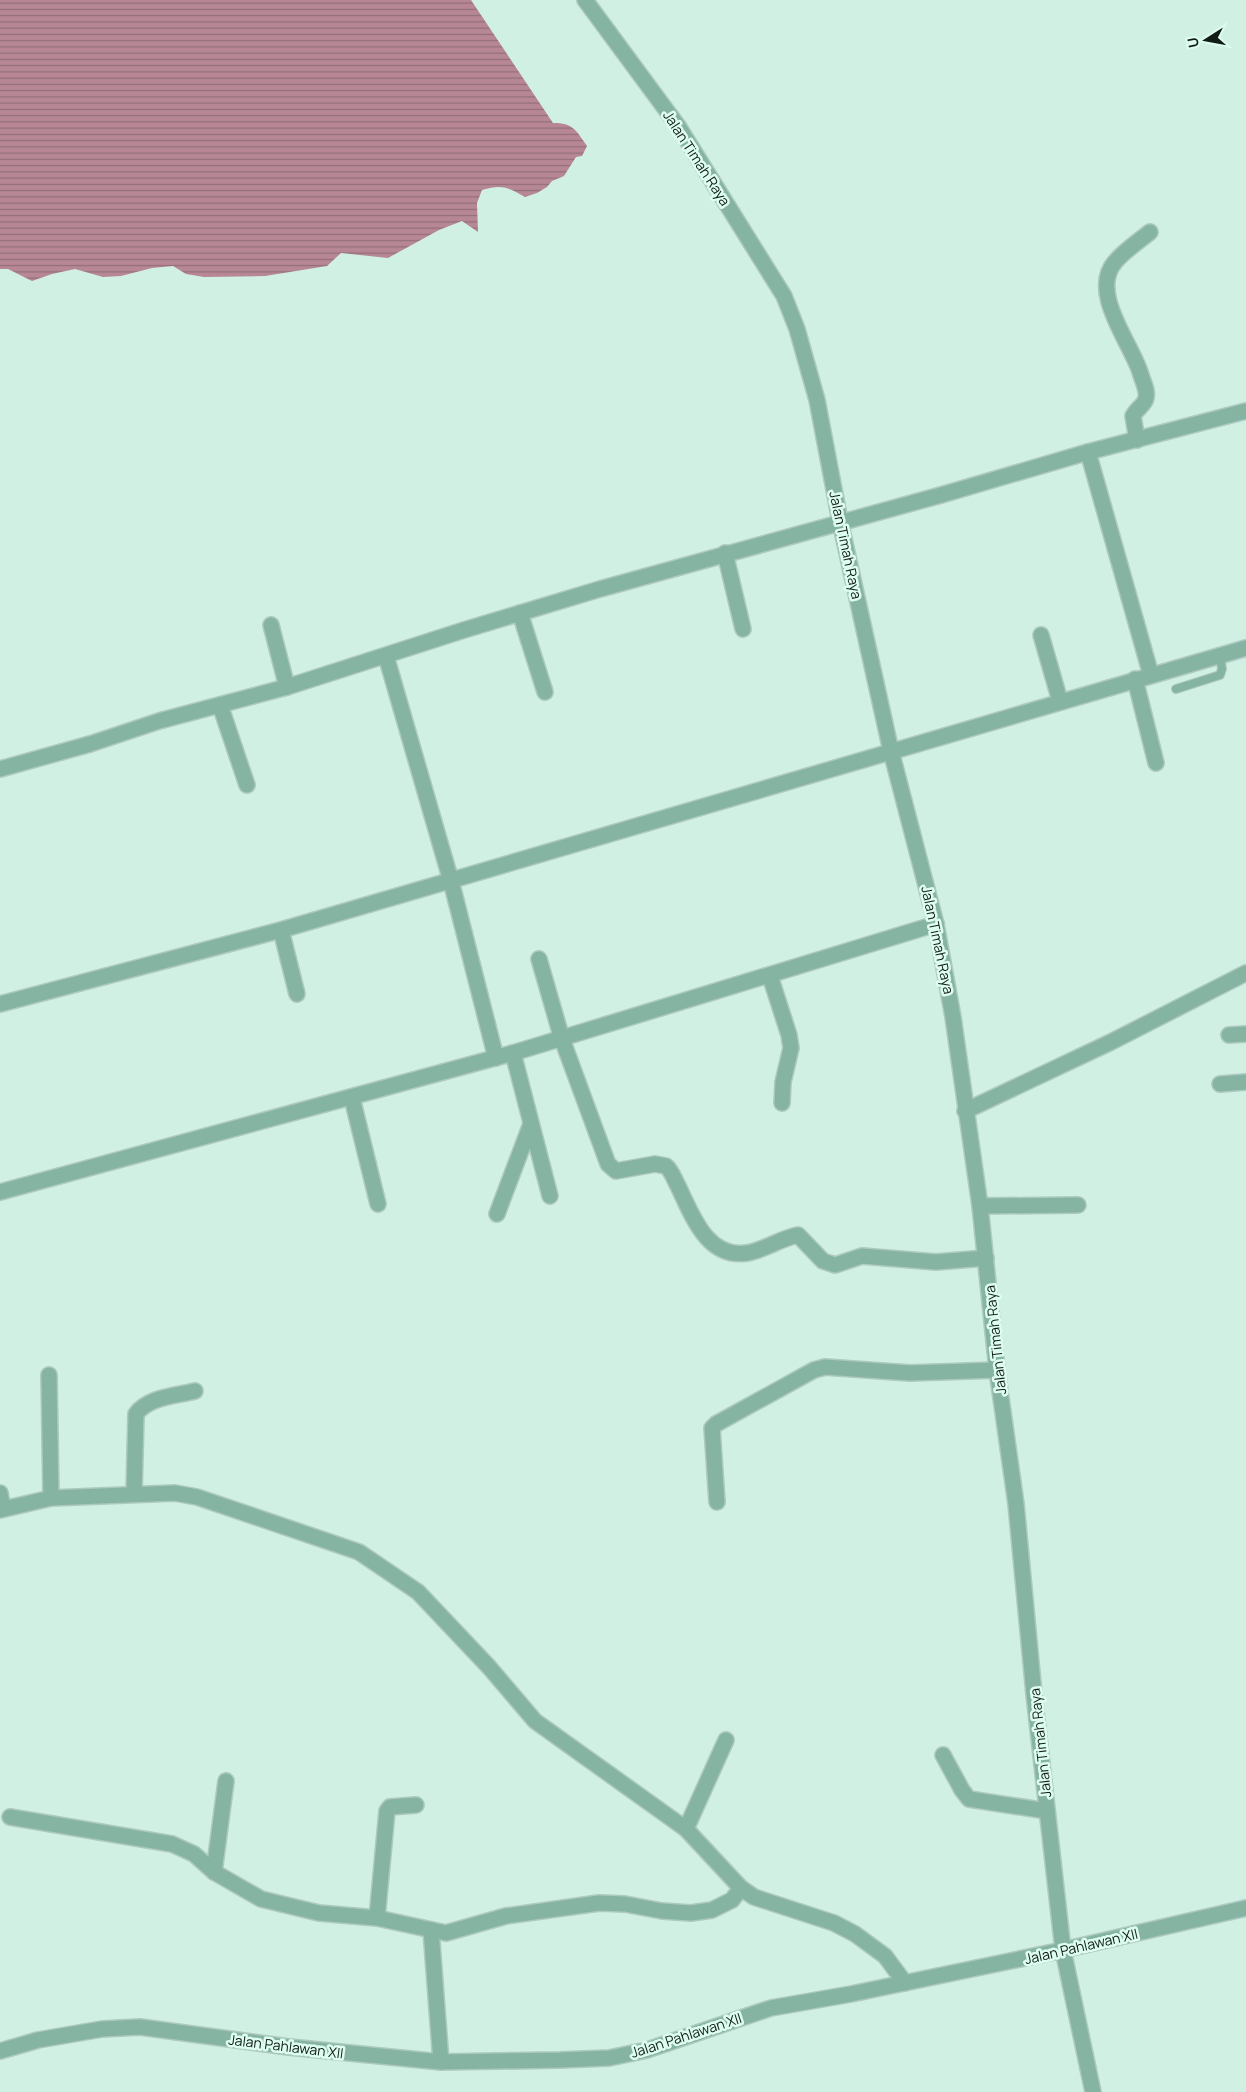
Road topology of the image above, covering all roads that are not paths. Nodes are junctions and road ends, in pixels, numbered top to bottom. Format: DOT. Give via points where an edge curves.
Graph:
graph roads {
  1 [pos="585,0"];
  2 [pos="1150,232"];
  3 [pos="1246,411"];
  4 [pos="1137,440"];
  5 [pos="1088,452"];
  6 [pos="840,521"];
  7 [pos="725,553"];
  8 [pos="520,613"];
  9 [pos="271,625"];
  10 [pos="742,629"];
  11 [pos="1041,635"];
  12 [pos="1246,648"];
  13 [pos="1220,655"];
  14 [pos="386,656"];
  15 [pos="1151,675"];
  16 [pos="1135,680"];
  17 [pos="287,688"];
  18 [pos="1176,689"];
  19 [pos="544,692"];
  20 [pos="1060,701"];
  21 [pos="220,705"];
  22 [pos="891,752"];
  23 [pos="1156,763"];
  24 [pos="0,770"];
  25 [pos="248,785"];
  26 [pos="451,881"];
  27 [pos="936,924"];
  28 [pos="281,930"];
  29 [pos="539,959"];
  30 [pos="1246,973"];
  31 [pos="770,976"];
  32 [pos="297,994"];
  33 [pos="0,1004"];
  34 [pos="1246,1034"];
  35 [pos="1229,1035"];
  36 [pos="562,1039"];
  37 [pos="513,1053"];
  38 [pos="496,1058"];
  39 [pos="1246,1082"];
  40 [pos="1220,1084"];
  41 [pos="352,1098"];
  42 [pos="782,1103"];
  43 [pos="965,1111"];
  44 [pos="531,1124"];
  45 [pos="0,1192"];
  46 [pos="550,1196"];
  47 [pos="378,1204"];
  48 [pos="1078,1205"];
  49 [pos="980,1206"];
  50 [pos="497,1214"];
  51 [pos="986,1258"];
  52 [pos="997,1370"];
  53 [pos="48,1375"];
  54 [pos="195,1391"];
  55 [pos="0,1493"];
  56 [pos="134,1494"];
  57 [pos="51,1498"];
  58 [pos="717,1502"];
  59 [pos="2,1510"];
  60 [pos="726,1740"];
  61 [pos="943,1755"];
  62 [pos="226,1781"];
  63 [pos="416,1805"];
  64 [pos="1048,1811"];
  65 [pos="10,1817"];
  66 [pos="686,1830"];
  67 [pos="214,1872"];
  68 [pos="741,1888"];
  69 [pos="1246,1908"];
  70 [pos="377,1918"];
  71 [pos="431,1930"];
  72 [pos="1063,1950"];
  73 [pos="905,1983"];
  74 [pos="0,2051"];
  75 [pos="441,2062"];
  76 [pos="1093,2092"];
  1 -- 6 [label="street, Jalan Timah Raya" via="678,126 784,296 817,400"];
  2 -- 4 [label="street" via="1114,262 1107,284 1112,312 1138,365 1146,394 1146,400 1133,416"];
  3 -- 4 [label="street"];
  4 -- 5 [label="street"];
  5 -- 6 [label="street"];
  5 -- 15 [label="street"];
  6 -- 7 [label="street"];
  6 -- 22 [label="street, Jalan Timah Raya"];
  7 -- 8 [label="street"];
  7 -- 10 [label="street"];
  8 -- 14 [label="street"];
  8 -- 19 [label="street"];
  9 -- 17 [label="street"];
  11 -- 20 [label="street"];
  12 -- 13 [label="street"];
  13 -- 15 [label="street"];
  13 -- 18 [label="lane" via="1220,675"];
  14 -- 17 [label="street"];
  14 -- 26 [label="street"];
  15 -- 16 [label="street"];
  16 -- 20 [label="street"];
  16 -- 23 [label="street"];
  17 -- 21 [label="street"];
  20 -- 22 [label="street"];
  21 -- 24 [label="street"];
  21 -- 25 [label="street"];
  22 -- 26 [label="street"];
  22 -- 27 [label="street, Jalan Timah Raya"];
  26 -- 28 [label="street"];
  26 -- 38 [label="street"];
  27 -- 31 [label="street"];
  27 -- 43 [label="street, Jalan Timah Raya" via="953,1017"];
  28 -- 32 [label="street"];
  28 -- 33 [label="street"];
  29 -- 36 [label="street"];
  30 -- 43 [label="street"];
  31 -- 36 [label="street"];
  31 -- 42 [label="street" via="791,1048"];
  34 -- 35 [label="street"];
  36 -- 37 [label="street"];
  36 -- 51 [label="street" via="610,1168 619,1171 654,1164 666,1166 696,1222 714,1245 734,1252 749,1252 798,1235 823,1261 835,1265 862,1256 936,1262"];
  37 -- 38 [label="street"];
  37 -- 44 [label="street"];
  38 -- 41 [label="street"];
  39 -- 40 [label="street"];
  41 -- 45 [label="street"];
  41 -- 47 [label="street"];
  43 -- 49 [label="street, Jalan Timah Raya"];
  44 -- 46 [label="street"];
  44 -- 50 [label="street"];
  48 -- 49 [label="street"];
  49 -- 51 [label="street, Jalan Timah Raya"];
  51 -- 52 [label="street, Jalan Timah Raya"];
  52 -- 58 [label="street" via="910,1373 825,1367 814,1370 712,1428"];
  52 -- 64 [label="street, Jalan Timah Raya" via="1016,1504"];
  53 -- 57 [label="street"];
  54 -- 56 [label="street" via="151,1402 136,1414"];
  55 -- 59 [label="street"];
  56 -- 57 [label="street"];
  56 -- 66 [label="street" via="175,1493 197,1497 359,1552 418,1592 536,1721"];
  57 -- 59 [label="street"];
  60 -- 66 [label="street"];
  61 -- 64 [label="street" via="969,1799"];
  62 -- 67 [label="street"];
  63 -- 70 [label="street" via="391,1806 387,1811"];
  64 -- 72 [label="street, Jalan Timah Raya"];
  65 -- 67 [label="street" via="172,1844 194,1854"];
  66 -- 68 [label="street"];
  67 -- 70 [label="street" via="261,1899 320,1913"];
  68 -- 71 [label="street" via="727,1904 698,1912 599,1903 506,1916 446,1933"];
  68 -- 73 [label="street" via="754,1897 855,1934 885,1956"];
  69 -- 72 [label="street, Jalan Pahlawan XII"];
  70 -- 71 [label="street"];
  71 -- 75 [label="street"];
  72 -- 73 [label="street, Jalan Pahlawan XII"];
  72 -- 76 [label="street, Jalan Timah Raya"];
  73 -- 75 [label="street, Jalan Pahlawan XII" via="771,2008 647,2050 609,2058"];
  74 -- 75 [label="street, Jalan Pahlawan XII" via="48,2038 102,2029 140,2027 289,2047"];
}
